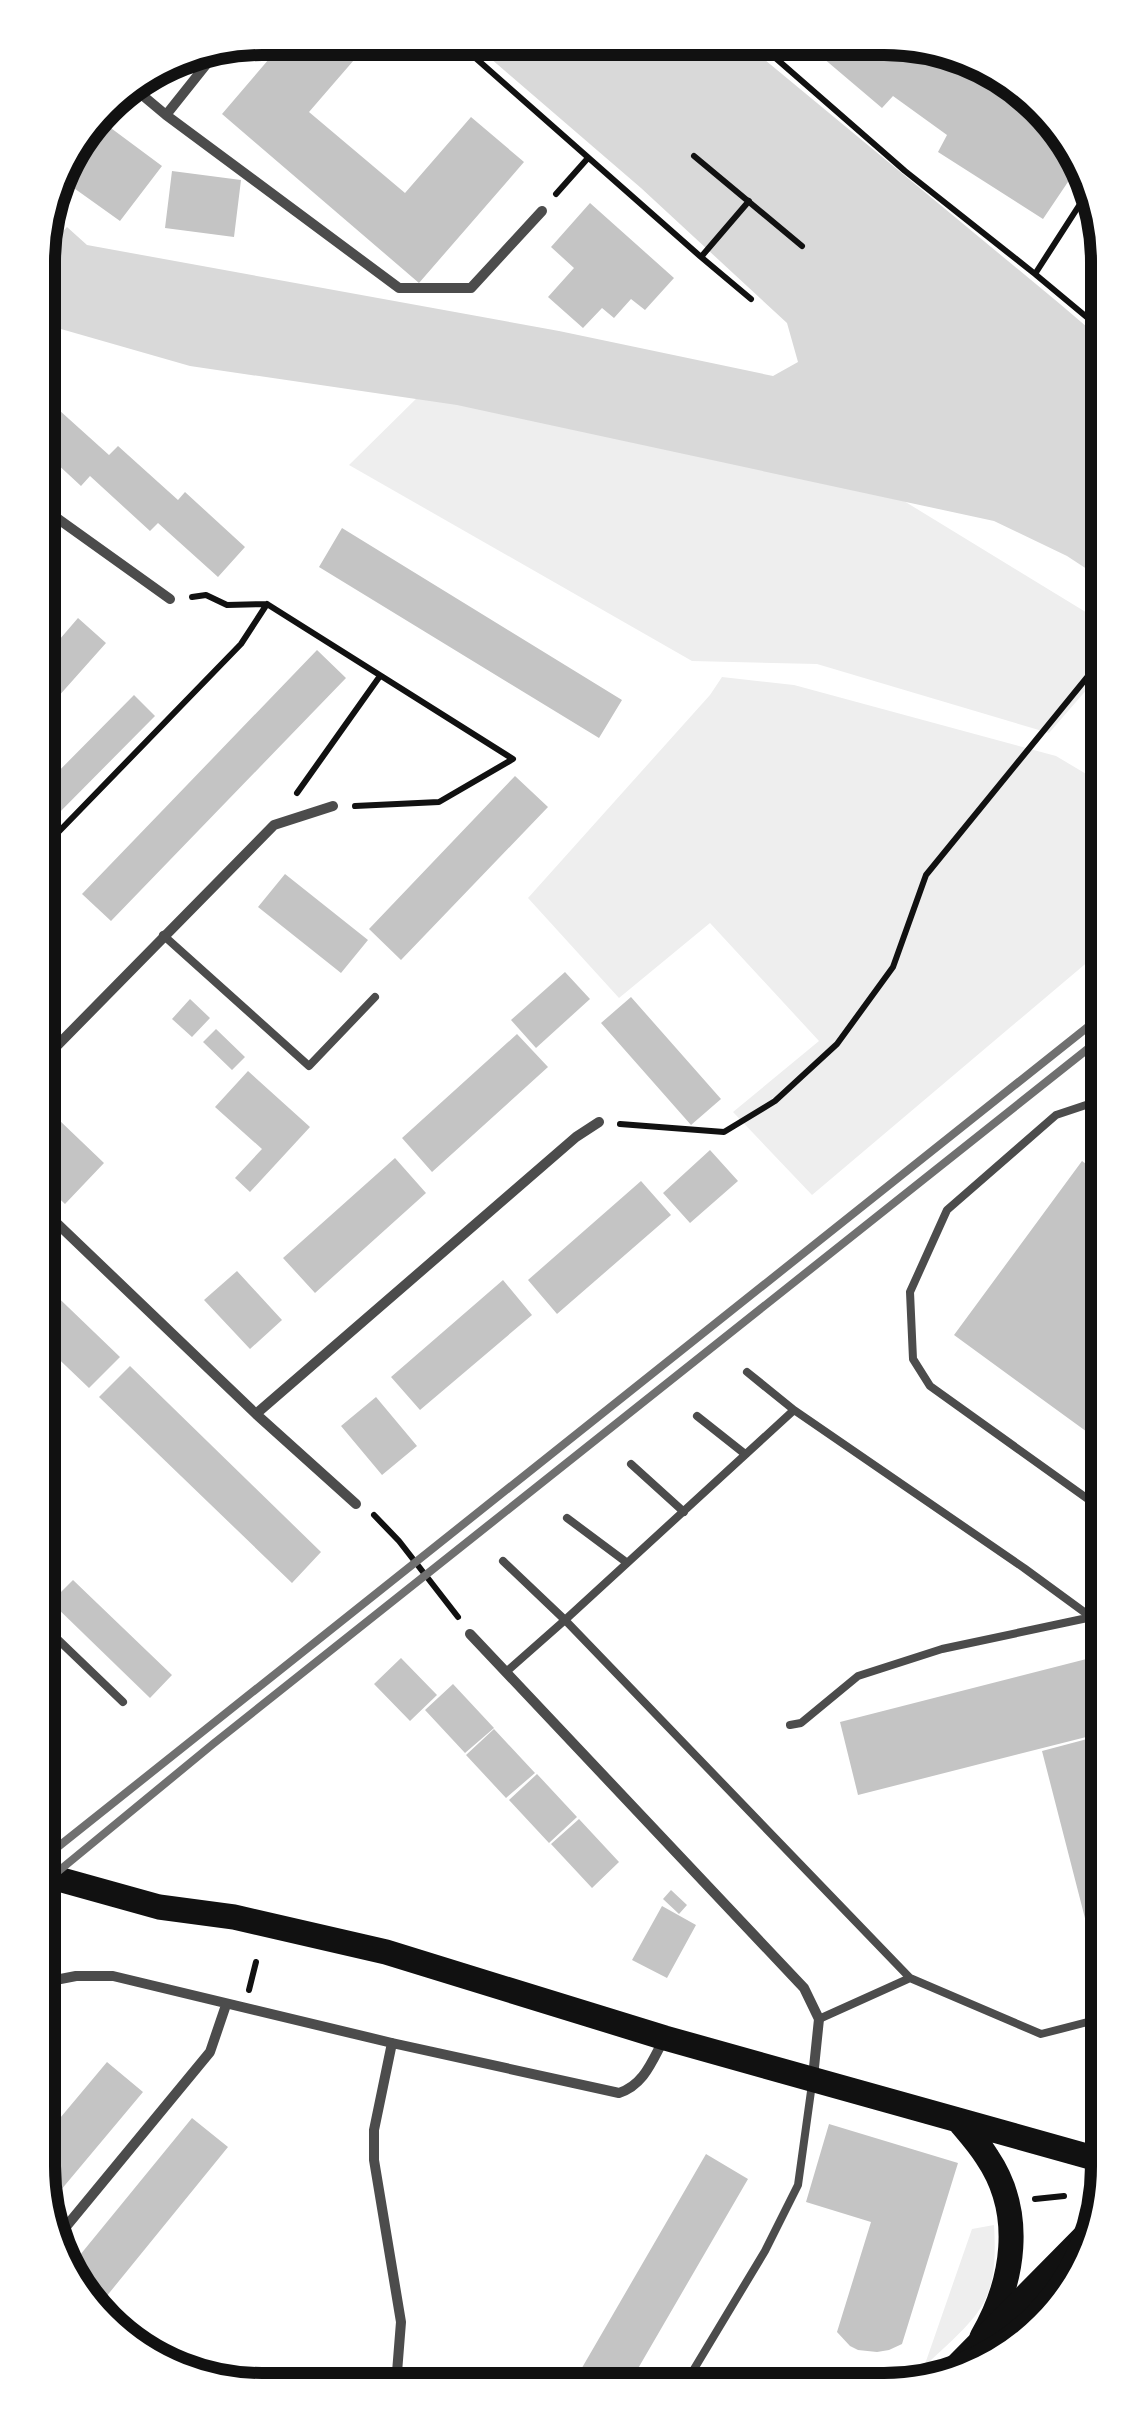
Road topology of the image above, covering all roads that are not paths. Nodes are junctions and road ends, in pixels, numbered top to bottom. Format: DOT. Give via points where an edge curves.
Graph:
graph roads {
  1 [pos="207,63"];
  2 [pos="142,94"];
  3 [pos="166,114"];
  4 [pos="542,211"];
  5 [pos="55,517"];
  6 [pos="170,599"];
  7 [pos="332,806"];
  8 [pos="162,935"];
  9 [pos="375,997"];
  10 [pos="55,1047"];
  11 [pos="1091,1103"];
  12 [pos="599,1122"];
  13 [pos="55,1221"];
  14 [pos="748,1372"];
  15 [pos="794,1410"];
  16 [pos="256,1414"];
  17 [pos="697,1416"];
  18 [pos="745,1454"];
  19 [pos="631,1464"];
  20 [pos="1091,1501"];
  21 [pos="356,1504"];
  22 [pos="684,1512"];
  23 [pos="567,1518"];
  24 [pos="503,1561"];
  25 [pos="626,1562"];
  26 [pos="1091,1616"];
  27 [pos="1091,1617"];
  28 [pos="565,1620"];
  29 [pos="470,1634"];
  30 [pos="55,1637"];
  31 [pos="506,1672"];
  32 [pos="123,1702"];
  33 [pos="790,1725"];
  34 [pos="55,1878"];
  35 [pos="910,1978"];
  36 [pos="55,1980"];
  37 [pos="226,2004"];
  38 [pos="820,2019"];
  39 [pos="1091,2021"];
  40 [pos="665,2038"];
  41 [pos="392,2044"];
  42 [pos="812,2080"];
  43 [pos="958,2120"];
  44 [pos="1091,2157"];
  45 [pos="65,2228"];
  46 [pos="1072,2251"];
  47 [pos="974,2350"];
  48 [pos="970,2354"];
  49 [pos="397,2373"];
  50 [pos="691,2373"];
  1 -- 3 [label="street"];
  2 -- 3 [label="street"];
  3 -- 4 [label="street" via="399,288 471,288"];
  5 -- 6 [label="street"];
  7 -- 8 [label="street" via="274,824"];
  8 -- 9 [label="lane" via="309,1066"];
  8 -- 10 [label="street"];
  11 -- 20 [label="lane" via="1056,1115 947,1210 910,1292 912,1359 930,1386"];
  12 -- 16 [label="street"];
  13 -- 16 [label="street"];
  14 -- 15 [label="lane"];
  15 -- 18 [label="lane"];
  15 -- 26 [label="lane"];
  16 -- 21 [label="street"];
  17 -- 18 [label="lane"];
  18 -- 22 [label="lane"];
  19 -- 22 [label="lane"];
  22 -- 25 [label="lane"];
  23 -- 25 [label="lane"];
  24 -- 28 [label="lane"];
  25 -- 28 [label="lane"];
  27 -- 33 [label="lane" via="942,1648 858,1676"];
  28 -- 31 [label="lane"];
  28 -- 35 [label="lane"];
  29 -- 31 [label="street"];
  30 -- 32 [label="lane"];
  31 -- 38 [label="street" via="804,1988"];
  34 -- 40 [label="main road" via="159,1907 386,1952"];
  35 -- 38 [label="lane"];
  35 -- 39 [label="lane" via="1041,2034"];
  36 -- 37 [label="street" via="113,1976"];
  37 -- 41 [label="street"];
  37 -- 45 [label="street" via="210,2052"];
  38 -- 42 [label="street"];
  40 -- 41 [label="street" via="647,2072 619,2094"];
  40 -- 42 [label="main road"];
  41 -- 49 [label="street" via="374,2160 401,2322"];
  42 -- 43 [label="main road"];
  42 -- 50 [label="lane" via="798,2184 766,2251"];
  43 -- 44 [label="main road"];
  43 -- 47 [label="main road" via="989,2159 1011,2225 1007,2282"];
  46 -- 47 [label="highway"];
  47 -- 48 [label="highway"];
}
